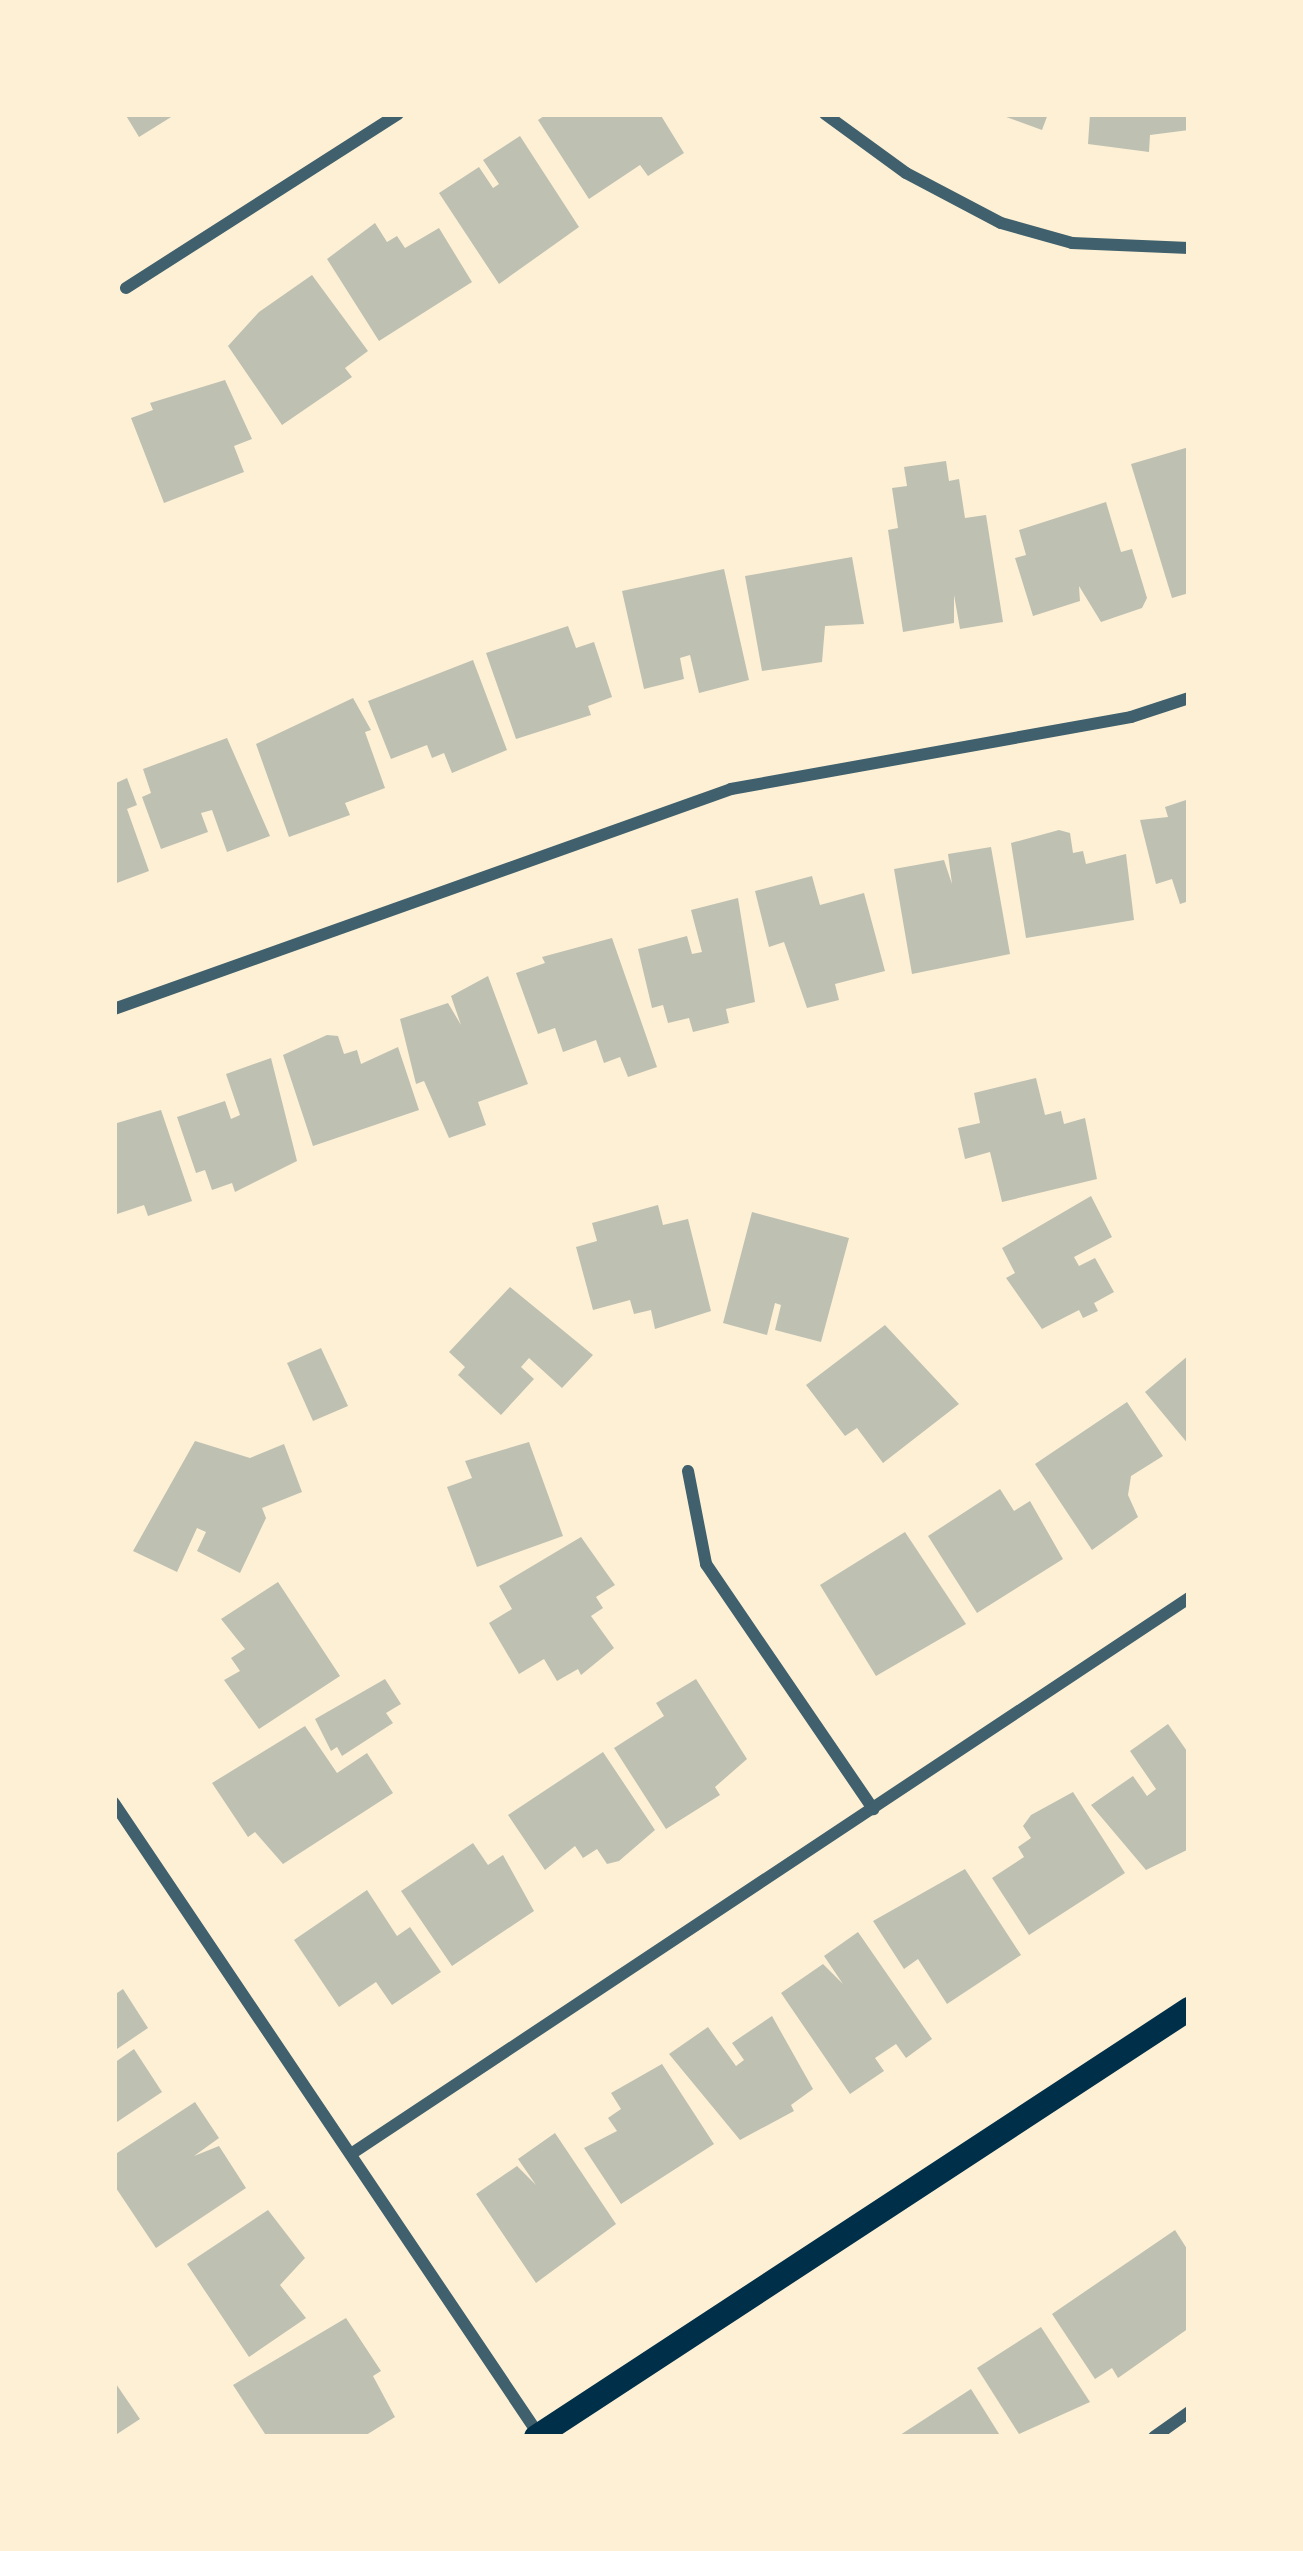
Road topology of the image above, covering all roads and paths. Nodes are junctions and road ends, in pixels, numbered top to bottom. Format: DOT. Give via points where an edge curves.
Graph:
graph roads {
  1 [pos="398,114"];
  2 [pos="825,114"];
  3 [pos="1189,248"];
  4 [pos="126,287"];
  5 [pos="1189,698"];
  6 [pos="114,1009"];
  7 [pos="688,1471"];
  8 [pos="1189,1598"];
  9 [pos="114,1803"];
  10 [pos="873,1809"];
  11 [pos="1189,2009"];
  12 [pos="350,2154"];
  13 [pos="1189,2412"];
  14 [pos="537,2436"];
  15 [pos="1154,2437"];
  1 -- 4 [label="street"];
  2 -- 3 [label="street" via="906,173 1001,223 1072,243"];
  5 -- 6 [label="street" via="1131,718 731,789"];
  7 -- 10 [label="street" via="706,1564"];
  8 -- 10 [label="street"];
  9 -- 12 [label="street"];
  10 -- 12 [label="street"];
  11 -- 14 [label="main road"];
  12 -- 14 [label="street"];
  13 -- 15 [label="street"];
}
